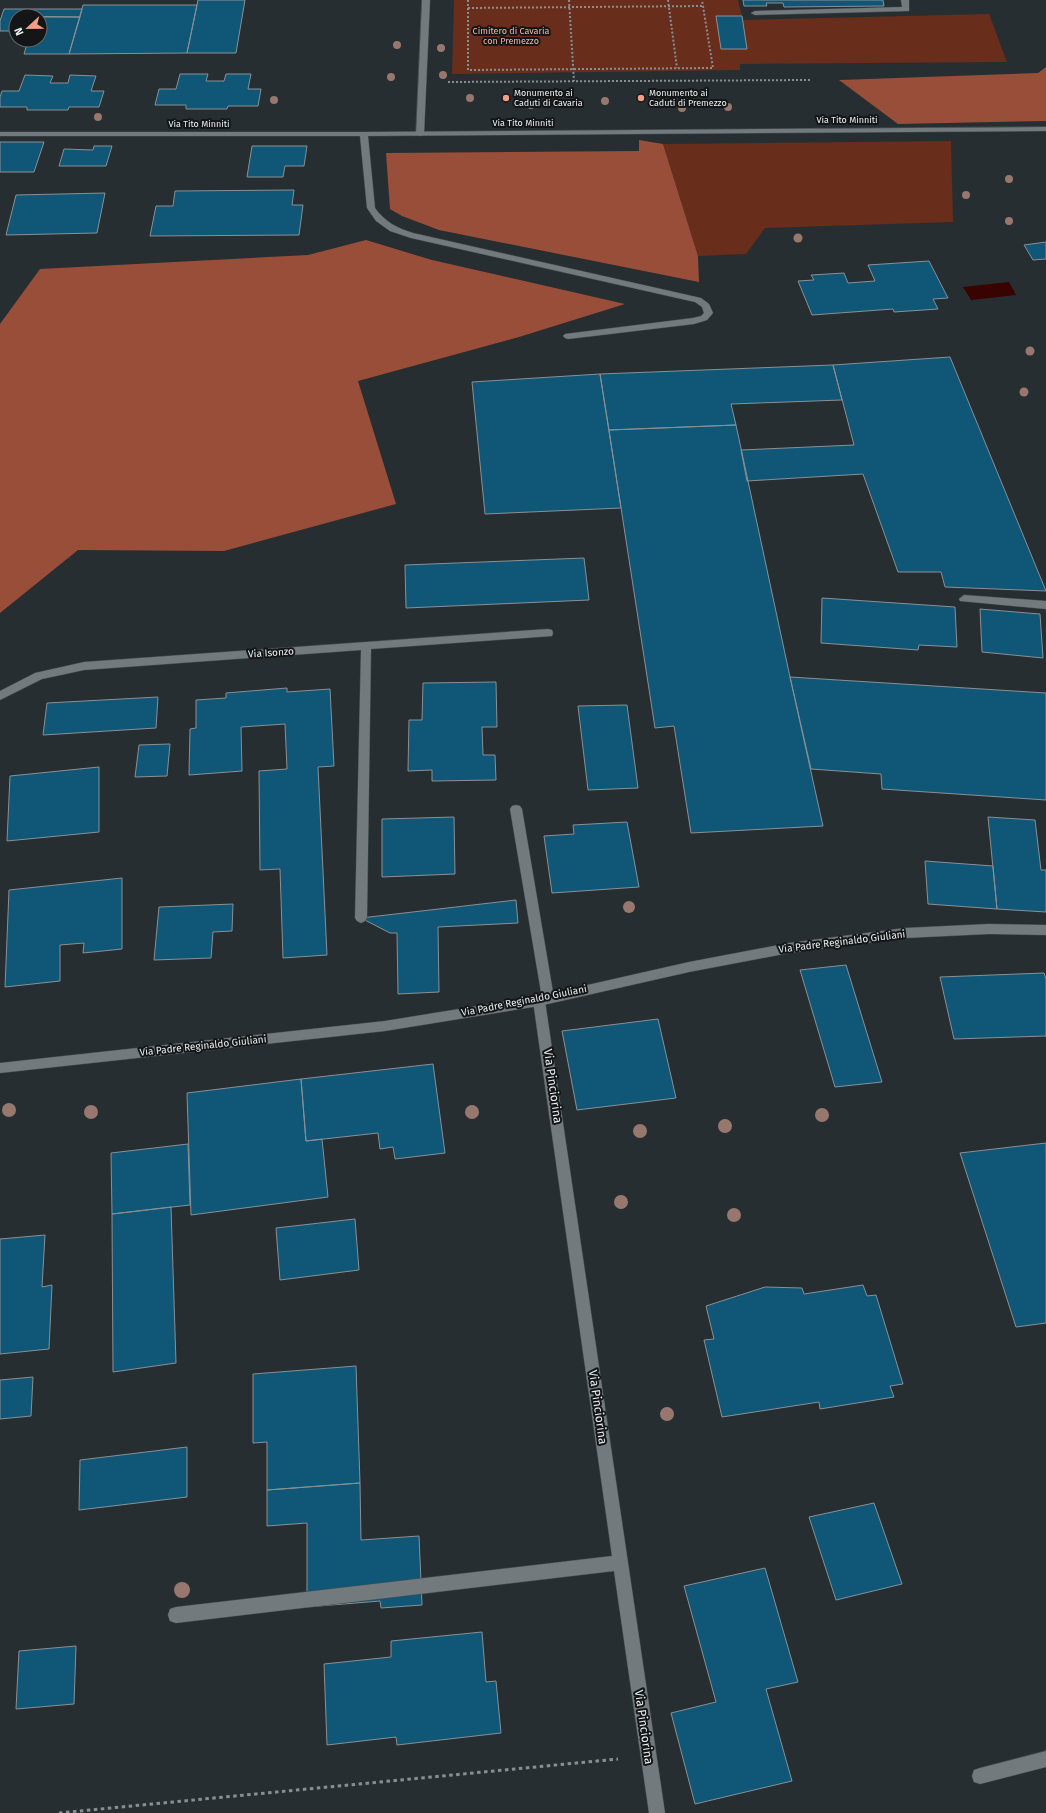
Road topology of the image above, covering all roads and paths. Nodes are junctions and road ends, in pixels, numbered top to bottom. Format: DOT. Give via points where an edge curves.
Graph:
graph roads {
  1 [pos="426,0"];
  2 [pos="468,0"];
  3 [pos="569,0"];
  4 [pos="668,0"];
  5 [pos="702,0"];
  6 [pos="905,0"];
  7 [pos="668,6"];
  8 [pos="703,6"];
  9 [pos="569,7"];
  10 [pos="468,8"];
  11 [pos="756,13"];
  12 [pos="677,68"];
  13 [pos="573,69"];
  14 [pos="810,80"];
  15 [pos="574,81"];
  16 [pos="422,82"];
  17 [pos="1046,129"];
  18 [pos="0,134"];
  19 [pos="364,134"];
  20 [pos="420,134"];
  21 [pos="568,336"];
  22 [pos="964,599"];
  23 [pos="1046,605"];
  24 [pos="548,633"];
  25 [pos="366,647"];
  26 [pos="0,696"];
  27 [pos="516,809"];
  28 [pos="360,918"];
  29 [pos="1046,930"];
  30 [pos="543,1000"];
  31 [pos="0,1068"];
  32 [pos="621,1564"];
  33 [pos="176,1615"];
  34 [pos="648,1756"];
  35 [pos="1046,1759"];
  36 [pos="980,1776"];
  37 [pos="59,1813"];
  38 [pos="657,1813"];
  1 -- 16 [label="street"];
  2 -- 10 [label="path"];
  3 -- 9 [label="path"];
  4 -- 7 [label="path"];
  5 -- 8 [label="path"];
  6 -- 11 [label="street" via="906,10"];
  7 -- 8 [label="path"];
  7 -- 9 [label="path"];
  7 -- 12 [label="path"];
  8 -- 12 [label="path" via="713,68"];
  9 -- 10 [label="path"];
  9 -- 13 [label="path"];
  10 -- 13 [label="path" via="468,70"];
  12 -- 13 [label="path"];
  13 -- 15 [label="path"];
  14 -- 15 [label="path"];
  15 -- 16 [label="path"];
  16 -- 20 [label="street"];
  17 -- 20 [label="street, Via Tito Minniti"];
  18 -- 19 [label="street, Via Tito Minniti"];
  19 -- 20 [label="street, Via Tito Minniti"];
  19 -- 21 [label="street" via="371,208 379,219 393,229 698,300 709,312 704,318 694,321"];
  22 -- 23 [label="street"];
  24 -- 25 [label="street, Via Isonzo"];
  25 -- 26 [label="street, Via Isonzo" via="84,666 39,676"];
  25 -- 28 [label="street"];
  27 -- 30 [label="street, Via Pinciorina"];
  29 -- 30 [label="street, Via Padre Reginaldo Giuliani" via="989,929 905,933 789,948 689,967"];
  30 -- 31 [label="street, Via Padre Reginaldo Giuliani" via="385,1026"];
  30 -- 32 [label="street, Via Pinciorina"];
  32 -- 33 [label="street"];
  32 -- 34 [label="street, Via Pinciorina"];
  34 -- 37 [label="path"];
  34 -- 38 [label="street, Via Pinciorina"];
  35 -- 36 [label="street"];
}
